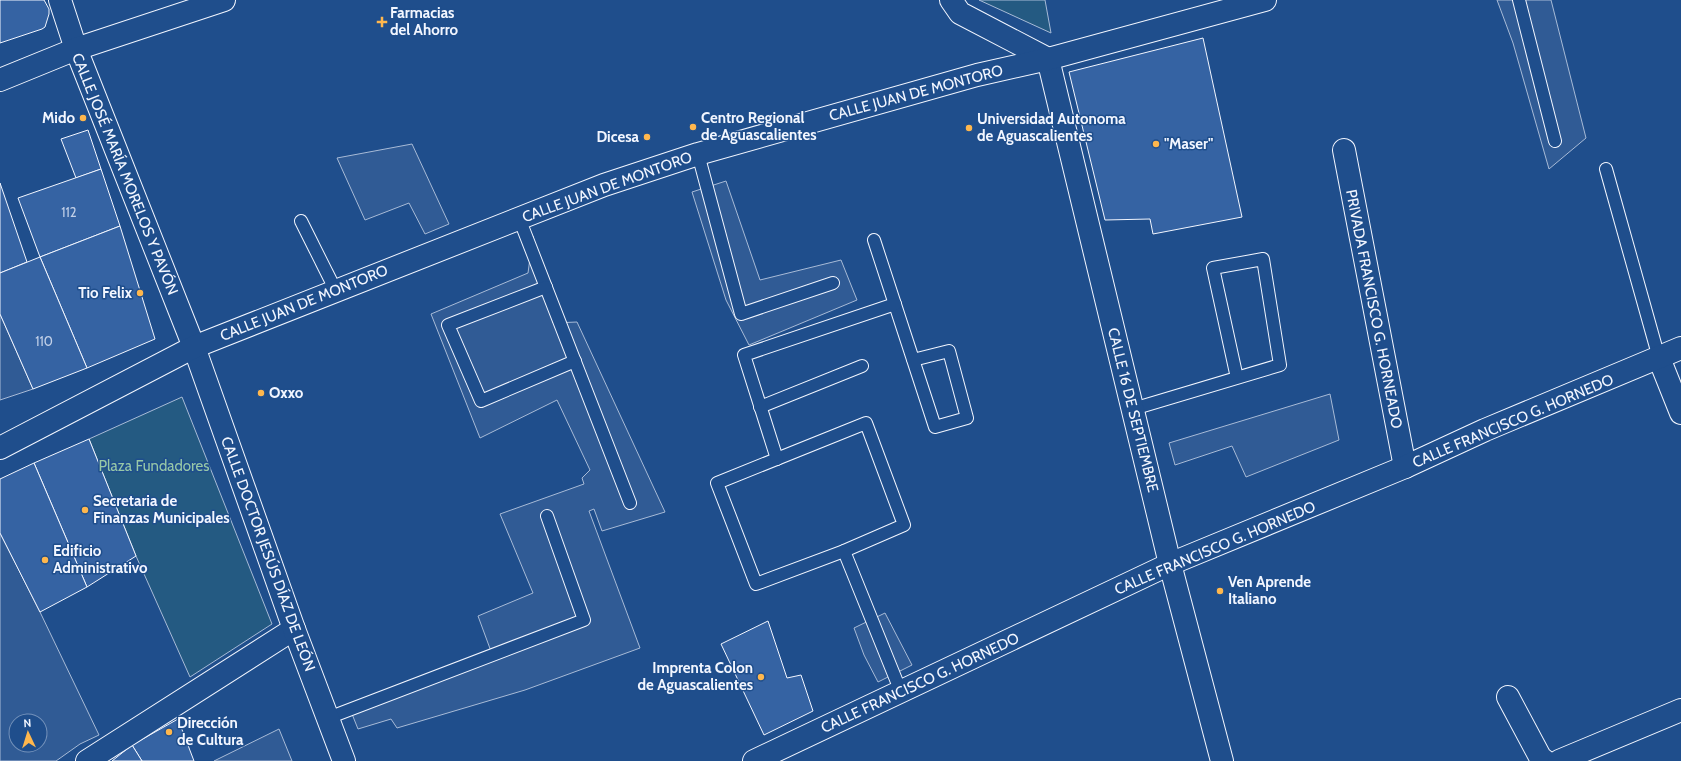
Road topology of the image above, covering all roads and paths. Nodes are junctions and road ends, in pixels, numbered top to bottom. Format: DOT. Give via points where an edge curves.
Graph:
graph roads {
  1 [pos="60,0"];
  2 [pos="224,0"];
  3 [pos="951,0"];
  4 [pos="1265,0"];
  5 [pos="1519,0"];
  6 [pos="76,49"];
  7 [pos="1048,59"];
  8 [pos="0,80"];
  9 [pos="1555,141"];
  10 [pos="1344,150"];
  11 [pos="698,154"];
  12 [pos="1606,168"];
  13 [pos="519,218"];
  14 [pos="301,221"];
  15 [pos="874,240"];
  16 [pos="833,283"];
  17 [pos="546,287"];
  18 [pos="336,290"];
  19 [pos="895,304"];
  20 [pos="194,347"];
  21 [pos="1681,348"];
  22 [pos="1659,358"];
  23 [pos="913,360"];
  24 [pos="575,361"];
  25 [pos="862,366"];
  26 [pos="1237,378"];
  27 [pos="760,407"];
  28 [pos="1133,409"];
  29 [pos="1681,413"];
  30 [pos="0,448"];
  31 [pos="777,459"];
  32 [pos="1405,467"];
  33 [pos="630,503"];
  34 [pos="547,516"];
  35 [pos="844,551"];
  36 [pos="1170,564"];
  37 [pos="294,629"];
  38 [pos="901,692"];
  39 [pos="1508,697"];
  40 [pos="1681,710"];
  41 [pos="328,718"];
  42 [pos="88,761"];
  43 [pos="344,761"];
  44 [pos="754,761"];
  45 [pos="1222,761"];
  46 [pos="1545,761"];
  47 [pos="1558,761"];
  1 -- 6 [label="street, CALLE JOSÉ MARÍA MORELOS Y PAVÓN"];
  2 -- 6 [label="street"];
  3 -- 7 [label="street" via="960,13"];
  4 -- 7 [label="street, CALLE JUAN DE MONTORO"];
  5 -- 9 [label="lane"];
  6 -- 8 [label="street"];
  6 -- 20 [label="street, CALLE JOSÉ MARÍA MORELOS Y PAVÓN"];
  7 -- 11 [label="street, CALLE JUAN DE MONTORO" via="977,75"];
  7 -- 28 [label="street, CALLE 16 DE SEPTIEMBRE"];
  10 -- 32 [label="street, PRIVADA FRANCISCO G. HORNEADO"];
  11 -- 13 [label="street, CALLE JUAN DE MONTORO" via="604,185"];
  11 -- 16 [label="lane" via="742,314"];
  12 -- 22 [label="lane"];
  13 -- 17 [label="lane"];
  13 -- 18 [label="street, CALLE JUAN DE MONTORO"];
  14 -- 18 [label="lane"];
  15 -- 19 [label="lane"];
  17 -- 24 [label="lane"];
  17 -- 24 [label="lane" via="448,325 481,401"];
  18 -- 20 [label="street, CALLE JUAN DE MONTORO"];
  19 -- 23 [label="lane"];
  19 -- 27 [label="lane" via="744,355"];
  20 -- 30 [label="street, CALLE JUAN DE MONTORO"];
  20 -- 37 [label="street, CALLE DOCTOR JESÚS DÍAZ DE LEÓN"];
  21 -- 22 [label="street, CALLE FRANCISCO G. HORNEDO"];
  22 -- 29 [label="street"];
  22 -- 32 [label="street, CALLE FRANCISCO G. HORNEDO" via="1485,430"];
  23 -- 23 [label="lane" via="935,427 967,418 949,351"];
  24 -- 33 [label="lane"];
  25 -- 27 [label="lane"];
  26 -- 26 [label="lane" via="1280,365 1263,259 1213,268"];
  26 -- 28 [label="lane"];
  27 -- 31 [label="lane"];
  28 -- 36 [label="street, CALLE 16 DE SEPTIEMBRE"];
  31 -- 35 [label="lane" via="717,483 756,584"];
  31 -- 35 [label="lane" via="866,423 904,525"];
  32 -- 36 [label="street, CALLE FRANCISCO G. HORNEDO"];
  34 -- 41 [label="lane" via="584,620"];
  35 -- 38 [label="lane"];
  36 -- 38 [label="street, CALLE FRANCISCO G. HORNEDO"];
  36 -- 45 [label="street, CALLE 16 DE SEPTIEMBRE"];
  37 -- 41 [label="street, CALLE DOCTOR JESÚS DÍAZ DE LEÓN"];
  37 -- 42 [label="street"];
  38 -- 44 [label="street, CALLE FRANCISCO G. HORNEDO"];
  39 -- 46 [label="street" via="1540,757"];
  40 -- 47 [label="street"];
  41 -- 43 [label="street, CALLE DOCTOR JESÚS DÍAZ DE LEÓN"];
}
